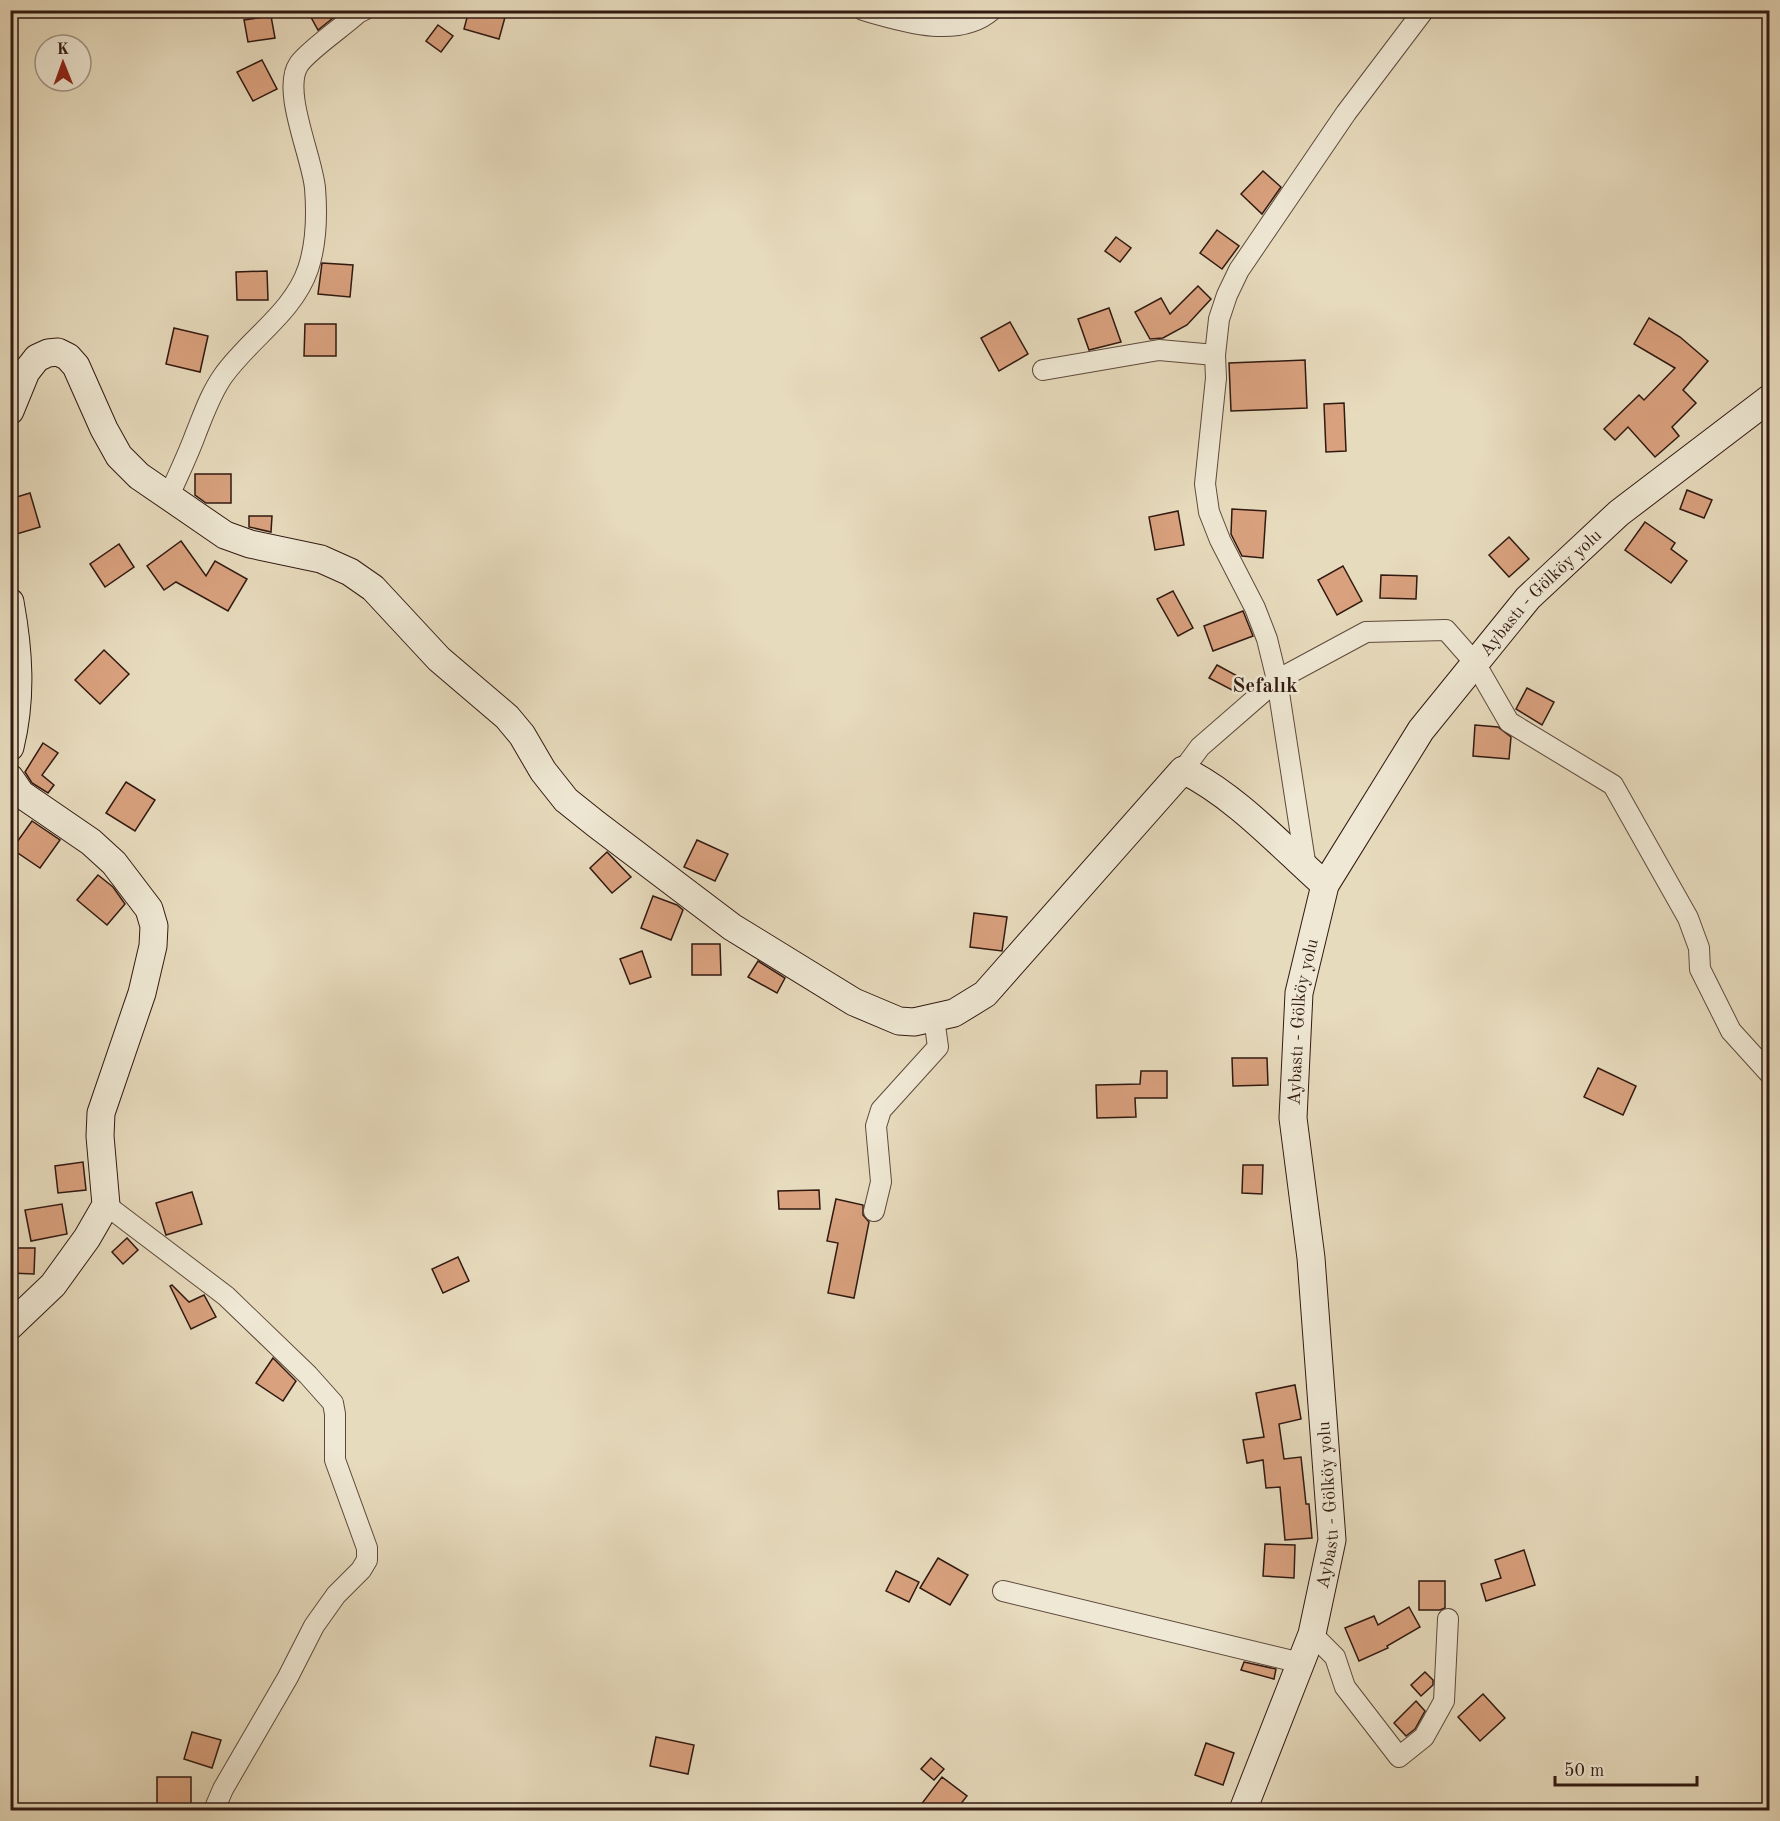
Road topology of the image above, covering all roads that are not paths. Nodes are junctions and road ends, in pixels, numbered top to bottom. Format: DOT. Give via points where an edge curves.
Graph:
graph roads {
  1 [pos="364,10"];
  2 [pos="863,10"];
  3 [pos="992,10"];
  4 [pos="1424,10"];
  5 [pos="1215,355"];
  6 [pos="1043,370"];
  7 [pos="1770,398"];
  8 [pos="10,411"];
  9 [pos="169,496"];
  10 [pos="10,602"];
  11 [pos="1475,663"];
  12 [pos="1277,680"];
  13 [pos="10,747"];
  14 [pos="1183,770"];
  15 [pos="10,778"];
  16 [pos="1316,877"];
  17 [pos="934,1018"];
  18 [pos="1770,1074"];
  19 [pos="106,1204"];
  20 [pos="873,1211"];
  21 [pos="10,1326"];
  22 [pos="1003,1591"];
  23 [pos="1448,1619"];
  24 [pos="1312,1634"];
  25 [pos="1301,1663"];
  26 [pos="214,1810"];
  27 [pos="1243,1810"];
  1 -- 9 [label="street" via="309,54 299,64 293,79 293,100 315,188 308,270 284,309 221,378"];
  2 -- 3 [label="street" via="905,22 943,26 968,23"];
  4 -- 5 [label="street" via="1346,113 1239,270 1219,319"];
  5 -- 6 [label="street" via="1159,350"];
  5 -- 12 [label="street" via="1205,484 1209,512 1255,608"];
  7 -- 11 [label="street, Aybastı - Gölköy yolu" via="1619,513 1528,598"];
  8 -- 9 [label="street" via="26,372 37,358 58,352 68,357 119,456 139,476"];
  9 -- 17 [label="street" via="225,535 321,559 350,572 373,588 438,659 507,717 566,800 596,824 732,927 854,1002 899,1021"];
  10 -- 13 [label="street" via="19,668 17,716"];
  11 -- 12 [label="street" via="1446,630 1366,632"];
  11 -- 16 [label="street, Aybastı - Gölköy yolu" via="1421,730"];
  11 -- 18 [label="street" via="1509,722 1613,785 1688,918 1699,948 1700,969 1731,1031"];
  12 -- 14 [label="street" via="1200,747"];
  12 -- 16 [label="street"];
  14 -- 16 [label="street" via="1224,795"];
  14 -- 17 [label="street" via="985,994 954,1012"];
  15 -- 19 [label="street" via="21,794 91,842 114,863 149,909 154,926 142,993 101,1113"];
  16 -- 24 [label="street, Aybastı - Gölköy yolu" via="1299,993 1293,1118 1311,1258 1332,1540"];
  17 -- 20 [label="street" via="938,1047 881,1110 876,1126 881,1182"];
  19 -- 21 [label="street" via="52,1286"];
  19 -- 26 [label="street" via="226,1296 333,1403 334,1460 367,1548 361,1570 336,1595 314,1626"];
  22 -- 25 [label="street"];
  23 -- 24 [label="street" via="1444,1701 1424,1737 1399,1757 1345,1687 1335,1658"];
  24 -- 25 [label="street, Aybastı - Gölköy yolu"];
  25 -- 27 [label="street, Aybastı - Gölköy yolu"];
}
